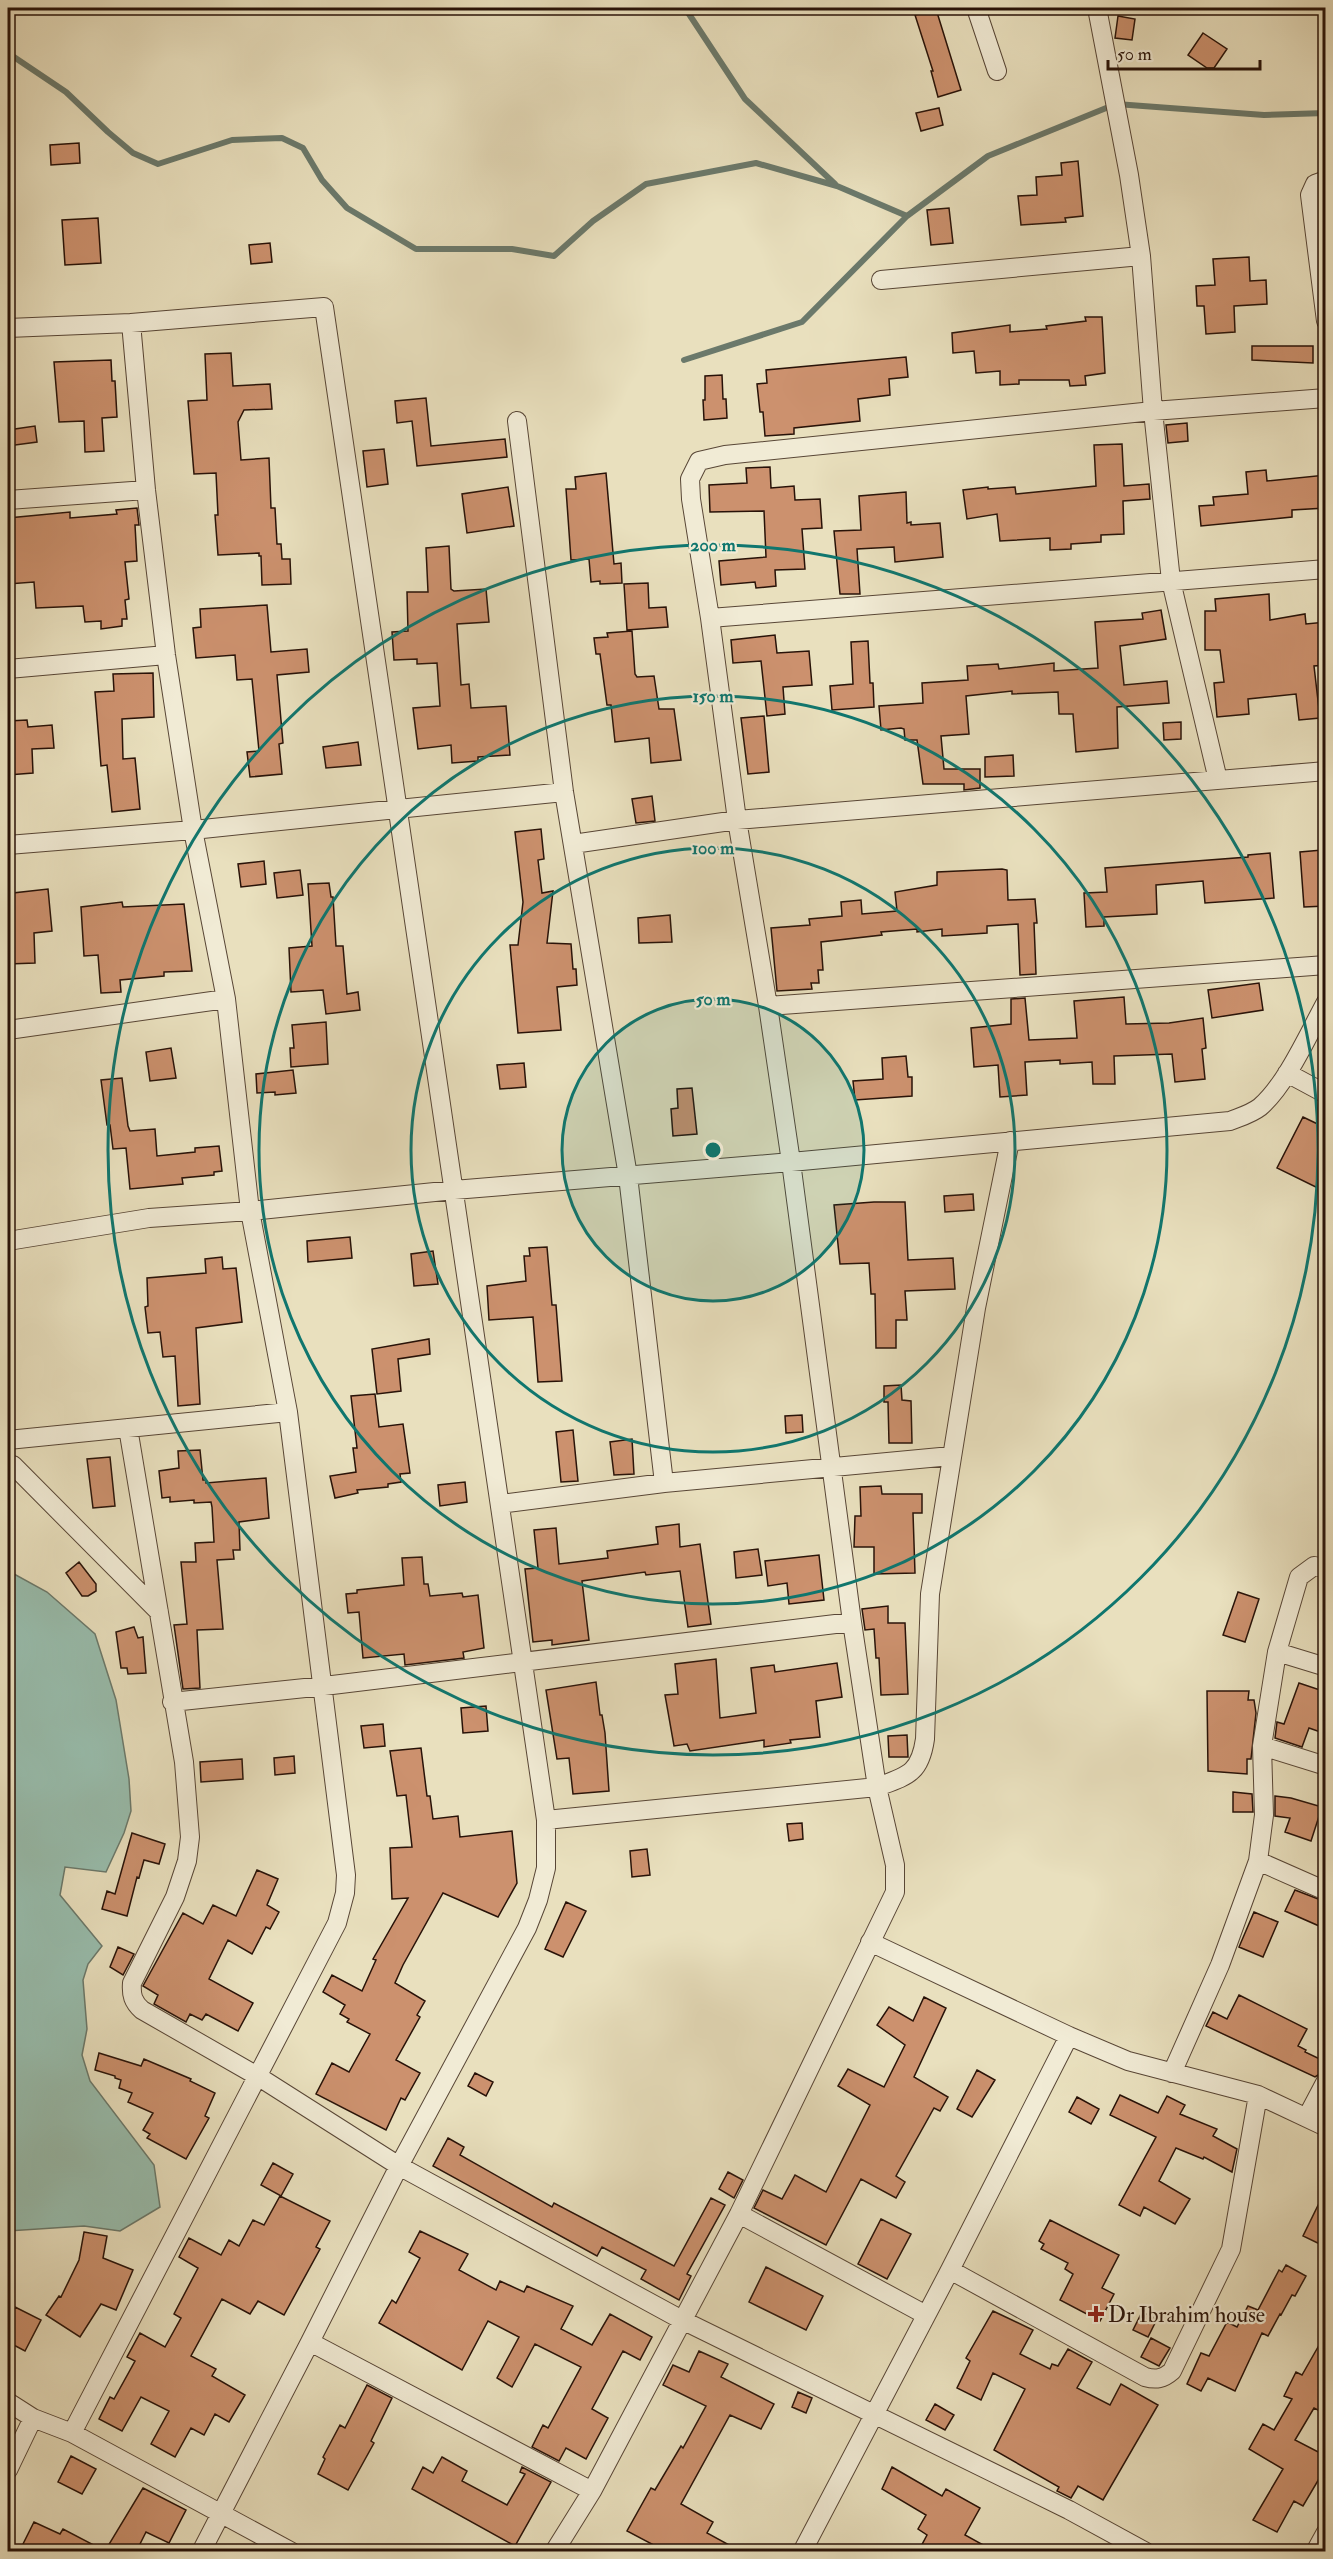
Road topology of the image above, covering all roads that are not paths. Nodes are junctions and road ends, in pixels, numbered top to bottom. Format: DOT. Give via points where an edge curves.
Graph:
graph roads {
  1 [pos="976,8"];
  2 [pos="1097,8"];
  3 [pos="997,71"];
  4 [pos="1326,180"];
  5 [pos="1141,256"];
  6 [pos="881,280"];
  7 [pos="1326,321"];
  8 [pos="131,323"];
  9 [pos="8,328"];
  10 [pos="1326,398"];
  11 [pos="1153,411"];
  12 [pos="518,421"];
  13 [pos="146,490"];
  14 [pos="8,501"];
  15 [pos="1326,569"];
  16 [pos="1170,581"];
  17 [pos="710,618"];
  18 [pos="166,655"];
  19 [pos="8,669"];
  20 [pos="1326,771"];
  21 [pos="1218,780"];
  22 [pos="564,792"];
  23 [pos="396,809"];
  24 [pos="737,820"];
  25 [pos="193,830"];
  26 [pos="573,844"];
  27 [pos="8,845"];
  28 [pos="1326,965"];
  29 [pos="226,999"];
  30 [pos="1326,1002"];
  31 [pos="768,1006"];
  32 [pos="8,1030"];
  33 [pos="1287,1073"];
  34 [pos="1326,1094"];
  35 [pos="1010,1141"];
  36 [pos="790,1162"];
  37 [pos="628,1176"];
  38 [pos="454,1190"];
  39 [pos="250,1211"];
  40 [pos="8,1241"];
  41 [pos="288,1412"];
  42 [pos="128,1428"];
  43 [pos="8,1440"];
  44 [pos="951,1456"];
  45 [pos="8,1464"];
  46 [pos="832,1468"];
  47 [pos="664,1483"];
  48 [pos="500,1504"];
  49 [pos="1326,1568"];
  50 [pos="159,1611"];
  51 [pos="852,1622"];
  52 [pos="1277,1652"];
  53 [pos="523,1661"];
  54 [pos="1326,1666"];
  55 [pos="324,1686"];
  56 [pos="172,1702"];
  57 [pos="1262,1746"];
  58 [pos="1326,1766"];
  59 [pos="877,1786"];
  60 [pos="546,1820"];
  61 [pos="1258,1862"];
  62 [pos="1326,1891"];
  63 [pos="870,1942"];
  64 [pos="1069,2036"];
  65 [pos="1173,2073"];
  66 [pos="259,2077"];
  67 [pos="1326,2081"];
  68 [pos="1258,2095"];
  69 [pos="1306,2117"];
  70 [pos="1326,2127"];
  71 [pos="399,2166"];
  72 [pos="739,2214"];
  73 [pos="950,2270"];
  74 [pos="926,2315"];
  75 [pos="682,2320"];
  76 [pos="310,2342"];
  77 [pos="8,2402"];
  78 [pos="873,2414"];
  79 [pos="33,2418"];
  80 [pos="72,2433"];
  81 [pos="8,2470"];
  82 [pos="592,2491"];
  83 [pos="221,2514"];
  84 [pos="1326,2532"];
  85 [pos="201,2552"];
  86 [pos="292,2552"];
  87 [pos="554,2552"];
  88 [pos="802,2552"];
  89 [pos="1146,2552"];
  90 [pos="1315,2552"];
  1 -- 3 [label="street"];
  2 -- 5 [label="street"];
  4 -- 7 [label="street" via="1315,184 1310,195"];
  5 -- 6 [label="street"];
  5 -- 11 [label="street"];
  8 -- 9 [label="street"];
  8 -- 13 [label="street"];
  8 -- 23 [label="street" via="324,307"];
  10 -- 11 [label="street"];
  11 -- 16 [label="street"];
  11 -- 17 [label="street" via="725,455 699,461 690,479 691,500"];
  12 -- 22 [label="street"];
  13 -- 14 [label="street"];
  13 -- 18 [label="street"];
  15 -- 16 [label="street"];
  16 -- 17 [label="street"];
  16 -- 21 [label="street"];
  17 -- 24 [label="street"];
  18 -- 19 [label="street"];
  18 -- 25 [label="street"];
  20 -- 21 [label="street"];
  21 -- 24 [label="street"];
  22 -- 23 [label="street"];
  22 -- 26 [label="street"];
  23 -- 25 [label="street"];
  23 -- 38 [label="street"];
  24 -- 26 [label="street"];
  24 -- 31 [label="street"];
  25 -- 27 [label="street"];
  25 -- 29 [label="street"];
  26 -- 37 [label="street"];
  28 -- 31 [label="street"];
  29 -- 32 [label="street"];
  29 -- 39 [label="street"];
  30 -- 33 [label="street"];
  31 -- 36 [label="street"];
  33 -- 34 [label="street"];
  33 -- 35 [label="street" via="1261,1106 1230,1121"];
  35 -- 36 [label="street"];
  35 -- 44 [label="street"];
  36 -- 37 [label="street"];
  36 -- 46 [label="street"];
  37 -- 38 [label="street"];
  37 -- 47 [label="street"];
  38 -- 39 [label="street"];
  38 -- 48 [label="street"];
  39 -- 40 [label="street" via="149,1218"];
  39 -- 41 [label="street"];
  41 -- 42 [label="street"];
  41 -- 55 [label="street"];
  42 -- 43 [label="street"];
  42 -- 50 [label="street"];
  44 -- 46 [label="street"];
  44 -- 59 [label="street" via="930,1594 923,1752 909,1776"];
  45 -- 50 [label="street"];
  46 -- 47 [label="street"];
  46 -- 51 [label="street"];
  47 -- 48 [label="street"];
  48 -- 53 [label="street"];
  49 -- 52 [label="street" via="1314,1566 1299,1577"];
  50 -- 56 [label="street"];
  51 -- 53 [label="street"];
  51 -- 59 [label="street"];
  52 -- 54 [label="street"];
  52 -- 57 [label="street"];
  53 -- 55 [label="street"];
  53 -- 60 [label="street"];
  55 -- 56 [label="street"];
  55 -- 66 [label="street" via="345,1893 337,1923"];
  56 -- 66 [label="street" via="184,1762 188,1861 131,1992 142,2010"];
  57 -- 58 [label="street"];
  57 -- 61 [label="street" via="1264,1815"];
  59 -- 60 [label="street"];
  59 -- 63 [label="street" via="896,1892"];
  60 -- 71 [label="street" via="546,1868 527,1928"];
  61 -- 62 [label="street"];
  61 -- 65 [label="street" via="1220,1965"];
  63 -- 64 [label="street"];
  63 -- 72 [label="street"];
  64 -- 65 [label="street" via="1128,2061"];
  64 -- 73 [label="street"];
  65 -- 68 [label="street"];
  66 -- 71 [label="street"];
  66 -- 80 [label="street"];
  67 -- 69 [label="street"];
  68 -- 69 [label="street"];
  68 -- 73 [label="street" via="1231,2249 1172,2372 1165,2378 1145,2377"];
  69 -- 70 [label="street"];
  71 -- 75 [label="street"];
  71 -- 76 [label="street"];
  72 -- 74 [label="street"];
  72 -- 75 [label="street"];
  73 -- 74 [label="street"];
  74 -- 78 [label="street"];
  75 -- 78 [label="street"];
  75 -- 82 [label="street"];
  76 -- 82 [label="street"];
  76 -- 83 [label="street"];
  77 -- 79 [label="street"];
  78 -- 88 [label="street"];
  78 -- 89 [label="street"];
  79 -- 80 [label="street"];
  79 -- 81 [label="street"];
  80 -- 83 [label="street"];
  82 -- 87 [label="street"];
  83 -- 85 [label="street"];
  83 -- 86 [label="street"];
  84 -- 90 [label="street"];
}
